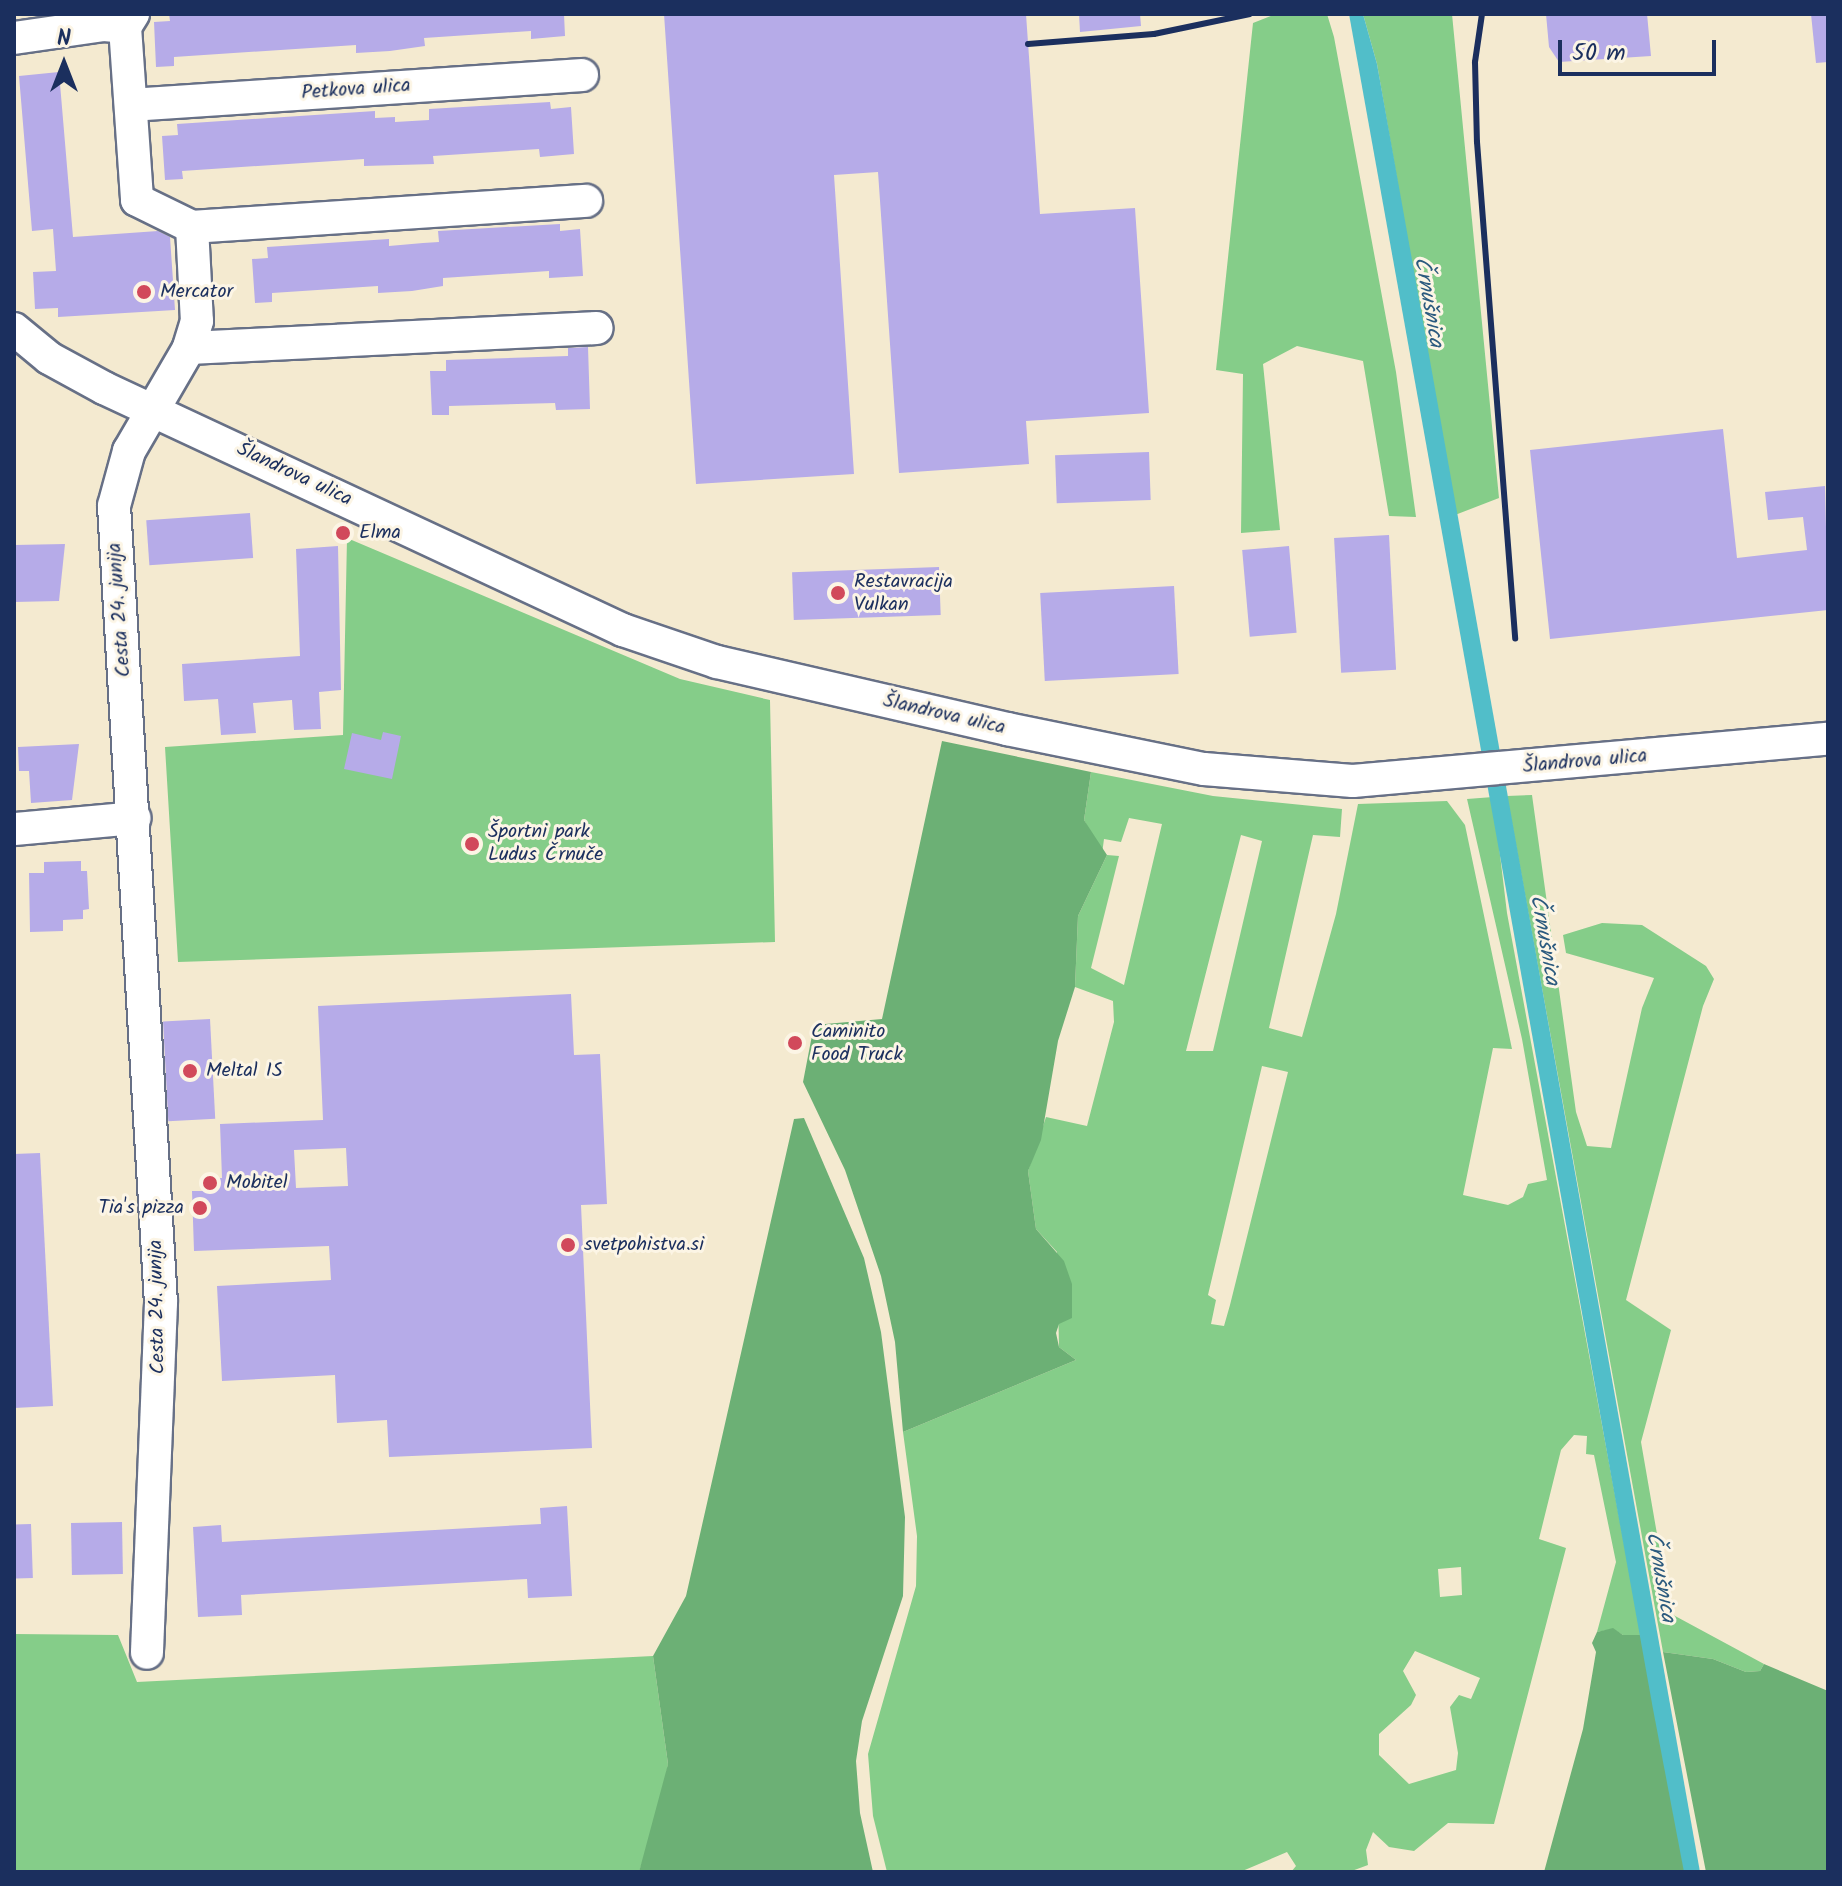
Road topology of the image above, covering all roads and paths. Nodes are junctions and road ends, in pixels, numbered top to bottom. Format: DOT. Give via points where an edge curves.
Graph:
graph roads {
  1 [pos="129,21"];
  2 [pos="14,38"];
  3 [pos="582,75"];
  4 [pos="131,105"];
  5 [pos="586,201"];
  6 [pos="192,227"];
  7 [pos="597,328"];
  8 [pos="15,333"];
  9 [pos="189,348"];
  10 [pos="152,409"];
  11 [pos="1828,739"];
  12 [pos="135,818"];
  13 [pos="14,829"];
  14 [pos="147,1653"];
  1 -- 2 [label="street"];
  1 -- 4 [label="street"];
  3 -- 4 [label="street, Petkova ulica"];
  4 -- 6 [label="street" via="137,200"];
  5 -- 6 [label="street"];
  6 -- 9 [label="street" via="197,321"];
  7 -- 9 [label="street"];
  8 -- 10 [label="street, Šlandrova ulica" via="49,358"];
  9 -- 10 [label="street"];
  10 -- 11 [label="street, Šlandrova ulica" via="586,614 717,662 1120,754 1253,777 1353,781"];
  10 -- 12 [label="street, Cesta 24. junija" via="123,467 114,506"];
  12 -- 13 [label="street"];
  12 -- 14 [label="street, Cesta 24. junija" via="161,1303"];
}
